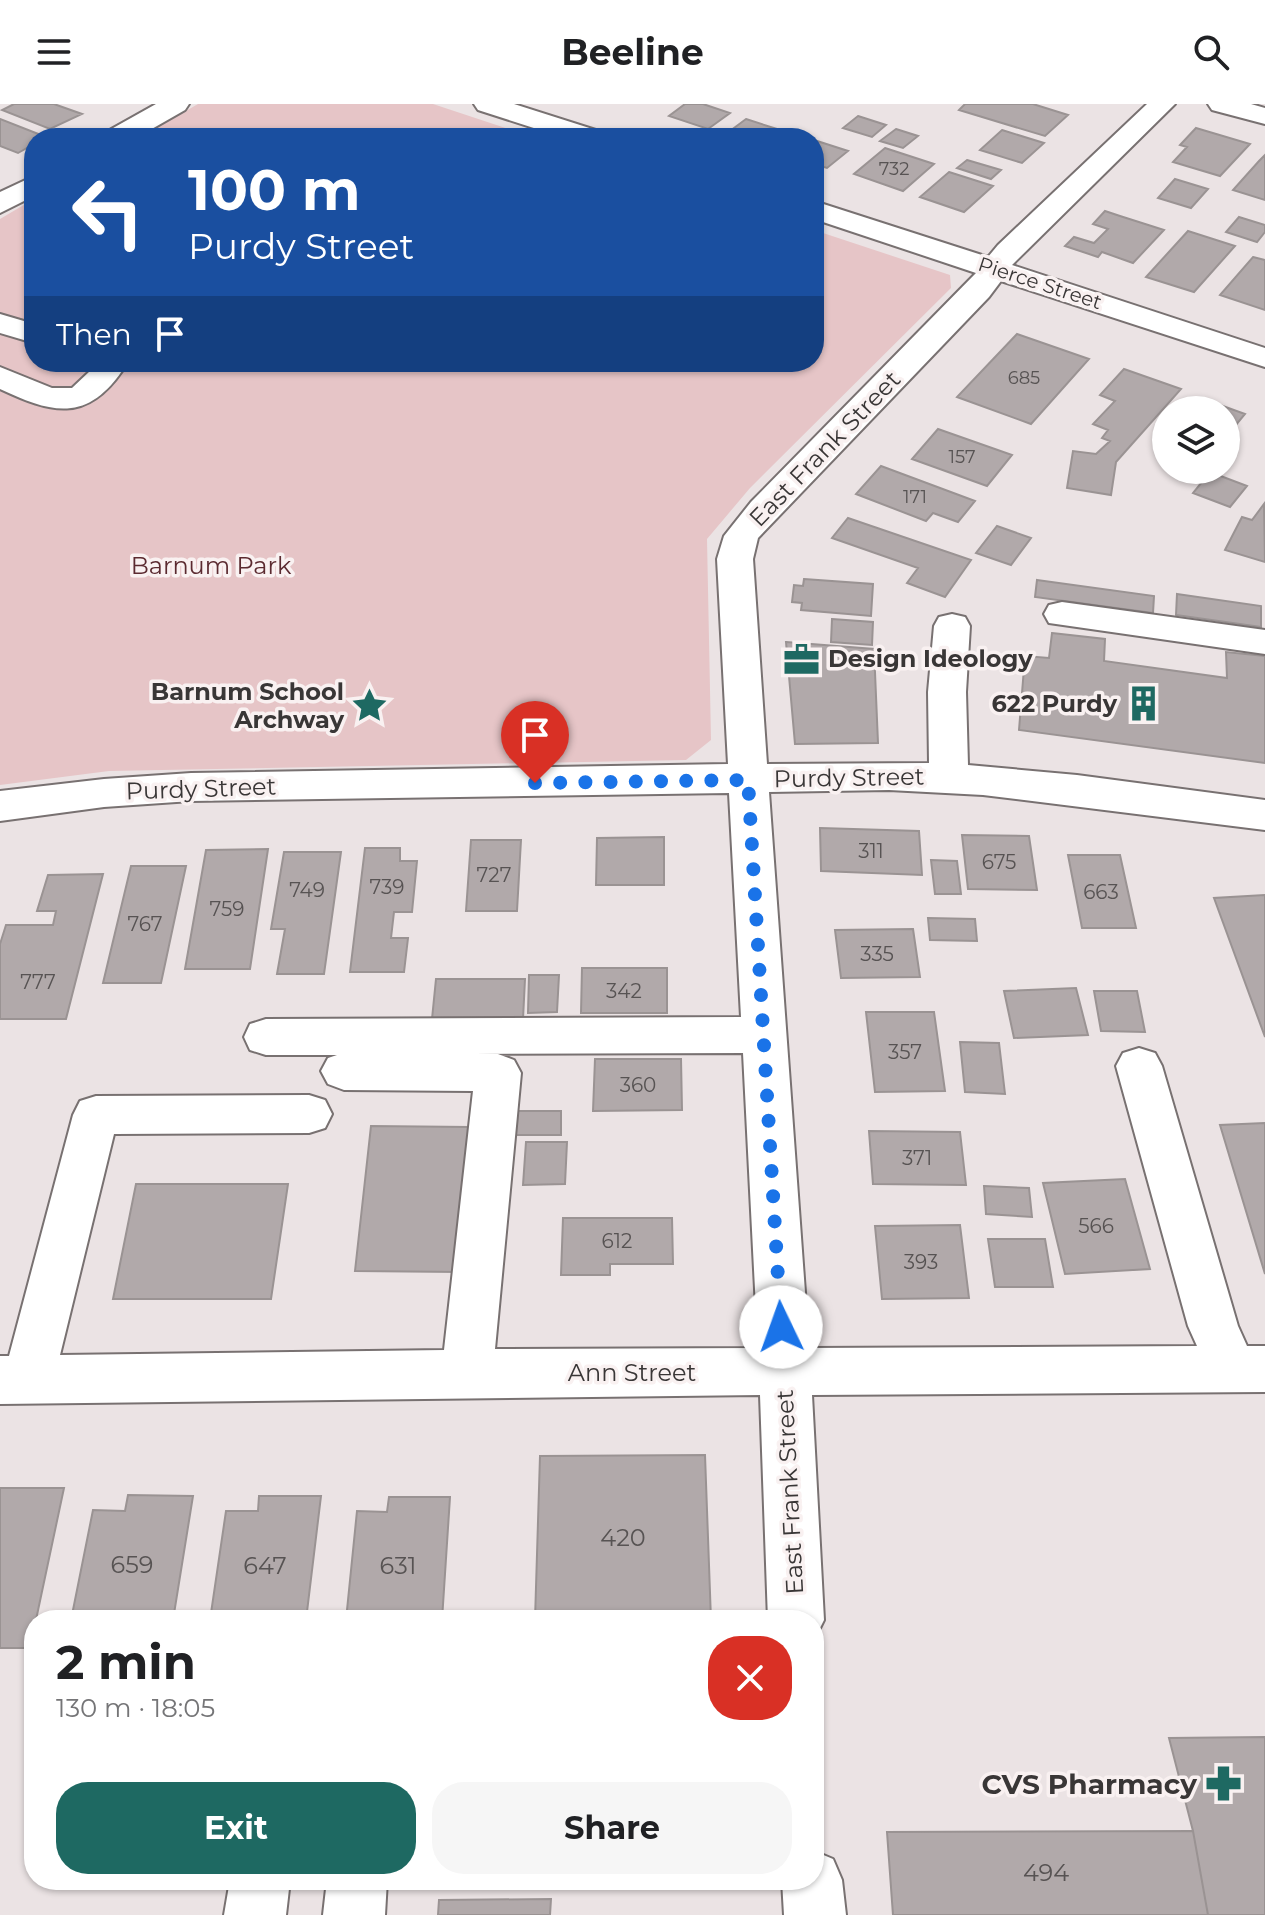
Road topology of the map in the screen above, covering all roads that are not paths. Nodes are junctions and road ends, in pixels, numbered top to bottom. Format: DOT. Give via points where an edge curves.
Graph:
graph roads {
  1 [pos="176,104"];
  2 [pos="487,104"];
  3 [pos="1162,104"];
  4 [pos="1221,104"];
  5 [pos="1265,116"];
  6 [pos="134,128"];
  7 [pos="561,128"];
  8 [pos="24,190"];
  9 [pos="0,204"];
  10 [pos="824,213"];
  11 [pos="994,268"];
  12 [pos="0,323"];
  13 [pos="24,331"];
  14 [pos="1265,358"];
  15 [pos="106,372"];
  16 [pos="0,377"];
  17 [pos="1062,614"];
  18 [pos="952,626"];
  19 [pos="1265,642"];
  20 [pos="949,776"];
  21 [pos="748,780"];
  22 [pos="0,806"];
  23 [pos="1265,815"];
  24 [pos="765,1035"];
  25 [pos="266,1037"];
  26 [pos="1139,1066"];
  27 [pos="344,1071"];
  28 [pos="309,1114"];
  29 [pos="1248,1369"];
  30 [pos="467,1373"];
  31 [pos="785,1373"];
  32 [pos="14,1380"];
  33 [pos="796,1610"];
  34 [pos="259,1890"];
  35 [pos="356,1890"];
  36 [pos="813,1890"];
  37 [pos="255,1915"];
  38 [pos="354,1915"];
  39 [pos="815,1915"];
  1 -- 6 [label="street"];
  2 -- 7 [label="street"];
  3 -- 11 [label="street, East Frank Street"];
  4 -- 5 [label="street"];
  8 -- 9 [label="street"];
  10 -- 11 [label="street, Pierce Street"];
  11 -- 14 [label="street, Pierce Street"];
  11 -- 21 [label="street, East Frank Street" via="978,291 741,536 735,559"];
  12 -- 13 [label="street"];
  15 -- 16 [label="street" via="98,387 72,399 46,399"];
  17 -- 19 [label="street"];
  18 -- 20 [label="street"];
  20 -- 21 [label="street, Purdy Street"];
  20 -- 23 [label="street, Purdy Street"];
  21 -- 22 [label="street, Purdy Street" via="191,787"];
  21 -- 24 [label="street, East Frank Street"];
  24 -- 25 [label="street"];
  24 -- 31 [label="street, East Frank Street"];
  26 -- 29 [label="street" via="1213,1326"];
  27 -- 30 [label="street" via="498,1073"];
  28 -- 32 [label="street" via="96,1115"];
  29 -- 31 [label="street, Ann Street"];
  30 -- 31 [label="street, Ann Street"];
  30 -- 32 [label="street, Ann Street"];
  31 -- 33 [label="street, East Frank Street"];
  34 -- 37 [label="street"];
  35 -- 38 [label="street"];
  36 -- 39 [label="street"];
}
